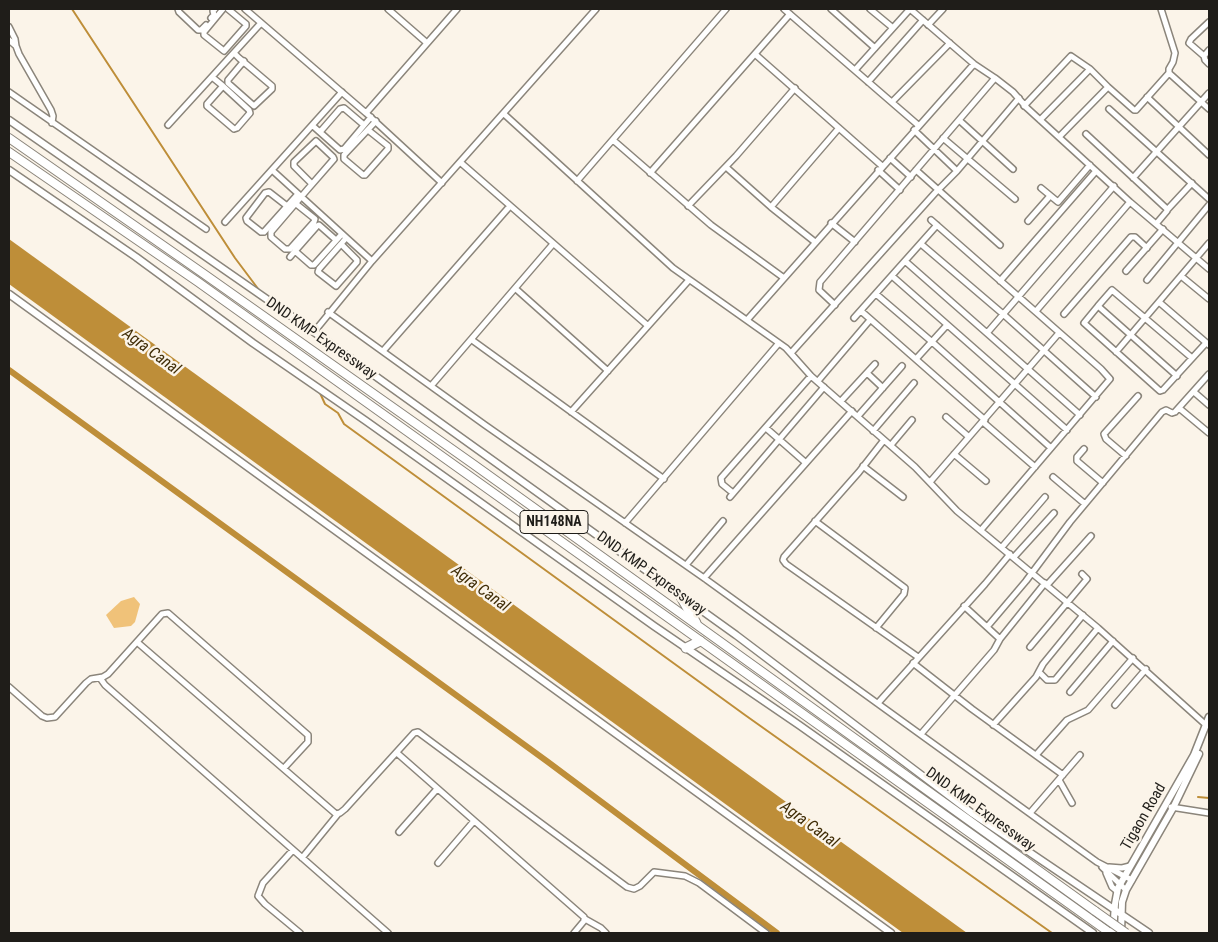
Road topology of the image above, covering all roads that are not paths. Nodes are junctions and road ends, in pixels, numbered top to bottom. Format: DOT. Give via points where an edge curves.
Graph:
graph roads {
  1 [pos="178,9"];
  2 [pos="215,9"];
  3 [pos="223,9"];
  4 [pos="228,9"];
  5 [pos="245,9"];
  6 [pos="388,9"];
  7 [pos="457,9"];
  8 [pos="596,9"];
  9 [pos="726,9"];
  10 [pos="784,9"];
  11 [pos="831,9"];
  12 [pos="870,9"];
  13 [pos="910,9"];
  14 [pos="942,9"];
  15 [pos="1161,9"];
  16 [pos="790,14"];
  17 [pos="923,20"];
  18 [pos="1209,22"];
  19 [pos="261,23"];
  20 [pos="928,25"];
  21 [pos="9,27"];
  22 [pos="893,28"];
  23 [pos="9,40"];
  24 [pos="427,43"];
  25 [pos="950,43"];
  26 [pos="16,46"];
  27 [pos="875,48"];
  28 [pos="1209,50"];
  29 [pos="234,53"];
  30 [pos="756,54"];
  31 [pos="1204,56"];
  32 [pos="244,62"];
  33 [pos="974,64"];
  34 [pos="1209,64"];
  35 [pos="1090,69"];
  36 [pos="855,70"];
  37 [pos="1169,73"];
  38 [pos="212,76"];
  39 [pos="995,78"];
  40 [pos="868,82"];
  41 [pos="223,86"];
  42 [pos="1108,87"];
  43 [pos="795,88"];
  44 [pos="9,92"];
  45 [pos="342,92"];
  46 [pos="1209,93"];
  47 [pos="1147,97"];
  48 [pos="1019,98"];
  49 [pos="1201,101"];
  50 [pos="892,102"];
  51 [pos="1024,106"];
  52 [pos="1109,109"];
  53 [pos="1209,109"];
  54 [pos="366,113"];
  55 [pos="504,114"];
  56 [pos="374,119"];
  57 [pos="9,120"];
  58 [pos="958,120"];
  59 [pos="1040,120"];
  60 [pos="52,123"];
  61 [pos="168,125"];
  62 [pos="313,126"];
  63 [pos="1178,126"];
  64 [pos="366,127"];
  65 [pos="839,128"];
  66 [pos="916,128"];
  67 [pos="320,132"];
  68 [pos="1086,134"];
  69 [pos="1059,137"];
  70 [pos="9,138"];
  71 [pos="943,138"];
  72 [pos="613,140"];
  73 [pos="982,142"];
  74 [pos="934,150"];
  75 [pos="9,152"];
  76 [pos="1156,152"];
  77 [pos="1209,155"];
  78 [pos="890,158"];
  79 [pos="968,158"];
  80 [pos="460,162"];
  81 [pos="1090,165"];
  82 [pos="726,166"];
  83 [pos="880,168"];
  84 [pos="1013,169"];
  85 [pos="9,170"];
  86 [pos="272,170"];
  87 [pos="916,170"];
  88 [pos="1096,170"];
  89 [pos="956,171"];
  90 [pos="650,173"];
  91 [pos="911,177"];
  92 [pos="1133,178"];
  93 [pos="577,181"];
  94 [pos="442,183"];
  95 [pos="1192,183"];
  96 [pos="312,184"];
  97 [pos="1114,186"];
  98 [pos="1041,188"];
  99 [pos="900,190"];
  100 [pos="938,190"];
  101 [pos="299,195"];
  102 [pos="1050,196"];
  103 [pos="1014,199"];
  104 [pos="1209,199"];
  105 [pos="1130,202"];
  106 [pos="296,203"];
  107 [pos="1209,205"];
  108 [pos="287,206"];
  109 [pos="510,206"];
  110 [pos="688,206"];
  111 [pos="771,206"];
  112 [pos="1167,210"];
  113 [pos="931,220"];
  114 [pos="1028,221"];
  115 [pos="225,222"];
  116 [pos="832,223"];
  117 [pos="1156,224"];
  118 [pos="937,226"];
  119 [pos="206,229"];
  120 [pos="1163,229"];
  121 [pos="344,236"];
  122 [pos="338,242"];
  123 [pos="815,242"];
  124 [pos="855,242"];
  125 [pos="1179,243"];
  126 [pos="1209,243"];
  127 [pos="553,244"];
  128 [pos="921,244"];
  129 [pos="1000,245"];
  130 [pos="1147,248"];
  131 [pos="295,251"];
  132 [pos="290,257"];
  133 [pos="1196,259"];
  134 [pos="372,261"];
  135 [pos="905,262"];
  136 [pos="1209,270"];
  137 [pos="1126,271"];
  138 [pos="892,276"];
  139 [pos="1182,276"];
  140 [pos="784,278"];
  141 [pos="689,280"];
  142 [pos="1147,280"];
  143 [pos="1000,281"];
  144 [pos="516,289"];
  145 [pos="9,294"];
  146 [pos="876,294"];
  147 [pos="1018,297"];
  148 [pos="1209,299"];
  149 [pos="1159,302"];
  150 [pos="835,304"];
  151 [pos="1098,306"];
  152 [pos="861,311"];
  153 [pos="1036,311"];
  154 [pos="328,312"];
  155 [pos="1003,314"];
  156 [pos="1064,314"];
  157 [pos="854,318"];
  158 [pos="1145,318"];
  159 [pos="747,320"];
  160 [pos="870,320"];
  161 [pos="648,325"];
  162 [pos="947,325"];
  163 [pos="314,332"];
  164 [pos="987,333"];
  165 [pos="1060,333"];
  166 [pos="1130,335"];
  167 [pos="472,340"];
  168 [pos="932,342"];
  169 [pos="780,343"];
  170 [pos="1208,344"];
  171 [pos="1044,350"];
  172 [pos="383,351"];
  173 [pos="1116,352"];
  174 [pos="791,353"];
  175 [pos="916,358"];
  176 [pos="1192,358"];
  177 [pos="875,364"];
  178 [pos="902,366"];
  179 [pos="1028,369"];
  180 [pos="608,371"];
  181 [pos="867,373"];
  182 [pos="1209,375"];
  183 [pos="811,376"];
  184 [pos="1177,376"];
  185 [pos="818,382"];
  186 [pos="914,383"];
  187 [pos="1015,385"];
  188 [pos="431,386"];
  189 [pos="824,387"];
  190 [pos="883,388"];
  191 [pos="1194,392"];
  192 [pos="1138,396"];
  193 [pos="1096,397"];
  194 [pos="841,401"];
  195 [pos="999,403"];
  196 [pos="1209,404"];
  197 [pos="1179,408"];
  198 [pos="852,411"];
  199 [pos="571,412"];
  200 [pos="1080,415"];
  201 [pos="858,416"];
  202 [pos="946,417"];
  203 [pos="912,420"];
  204 [pos="984,421"];
  205 [pos="766,428"];
  206 [pos="873,430"];
  207 [pos="1067,430"];
  208 [pos="1209,433"];
  209 [pos="969,438"];
  210 [pos="780,440"];
  211 [pos="884,440"];
  212 [pos="891,446"];
  213 [pos="1050,448"];
  214 [pos="1084,449"];
  215 [pos="954,454"];
  216 [pos="1126,456"];
  217 [pos="806,463"];
  218 [pos="863,466"];
  219 [pos="1035,467"];
  220 [pos="1054,477"];
  221 [pos="664,479"];
  222 [pos="986,481"];
  223 [pos="930,482"];
  224 [pos="1103,483"];
  225 [pos="903,497"];
  226 [pos="1045,497"];
  227 [pos="1085,504"];
  228 [pos="1054,513"];
  229 [pos="724,521"];
  230 [pos="815,521"];
  231 [pos="625,523"];
  232 [pos="981,530"];
  233 [pos="1091,536"];
  234 [pos="1002,547"];
  235 [pos="1012,556"];
  236 [pos="686,565"];
  237 [pos="1032,573"];
  238 [pos="1082,574"];
  239 [pos="704,578"];
  240 [pos="1046,584"];
  241 [pos="680,595"];
  242 [pos="1067,602"];
  243 [pos="964,606"];
  244 [pos="1083,615"];
  245 [pos="696,623"];
  246 [pos="987,627"];
  247 [pos="876,628"];
  248 [pos="1098,628"];
  249 [pos="1000,639"];
  250 [pos="700,641"];
  251 [pos="1113,641"];
  252 [pos="137,642"];
  253 [pos="1030,647"];
  254 [pos="686,648"];
  255 [pos="918,658"];
  256 [pos="1133,658"];
  257 [pos="913,663"];
  258 [pos="1146,669"];
  259 [pos="1039,672"];
  260 [pos="100,678"];
  261 [pos="9,686"];
  262 [pos="1070,692"];
  263 [pos="954,696"];
  264 [pos="878,703"];
  265 [pos="1114,706"];
  266 [pos="1209,717"];
  267 [pos="994,724"];
  268 [pos="1208,727"];
  269 [pos="921,734"];
  270 [pos="397,753"];
  271 [pos="1036,755"];
  272 [pos="1080,755"];
  273 [pos="284,768"];
  274 [pos="1061,778"];
  275 [pos="437,789"];
  276 [pos="1072,803"];
  277 [pos="1165,807"];
  278 [pos="1173,808"];
  279 [pos="1030,813"];
  280 [pos="1209,813"];
  281 [pos="338,814"];
  282 [pos="474,821"];
  283 [pos="399,832"];
  284 [pos="293,850"];
  285 [pos="302,858"];
  286 [pos="438,863"];
  287 [pos="1130,866"];
  288 [pos="1105,868"];
  289 [pos="1124,877"];
  290 [pos="1132,880"];
  291 [pos="1118,888"];
  292 [pos="1126,890"];
  293 [pos="1115,910"];
  294 [pos="1122,915"];
  295 [pos="584,919"];
  296 [pos="300,933"];
  297 [pos="388,933"];
  298 [pos="574,933"];
  299 [pos="606,933"];
  300 [pos="766,933"];
  301 [pos="891,933"];
  302 [pos="1092,933"];
  303 [pos="1112,933"];
  304 [pos="1121,933"];
  305 [pos="1126,933"];
  306 [pos="1149,933"];
  1 -- 2 [label="street" via="201,30"];
  3 -- 4 [label="street" via="204,35 224,51 246,26"];
  5 -- 19 [label="street"];
  6 -- 24 [label="street"];
  7 -- 24 [label="street"];
  8 -- 55 [label="street"];
  9 -- 72 [label="street"];
  10 -- 16 [label="street"];
  11 -- 27 [label="street"];
  12 -- 22 [label="street"];
  13 -- 17 [label="street"];
  13 -- 22 [label="street"];
  14 -- 20 [label="street"];
  15 -- 37 [label="street" via="1175,53"];
  16 -- 30 [label="street"];
  16 -- 36 [label="street"];
  17 -- 20 [label="street"];
  17 -- 40 [label="street"];
  18 -- 31 [label="street" via="1190,42"];
  19 -- 29 [label="street"];
  19 -- 45 [label="street"];
  20 -- 25 [label="street"];
  21 -- 26 [label="street"];
  22 -- 27 [label="street"];
  23 -- 26 [label="street"];
  24 -- 54 [label="street"];
  25 -- 33 [label="street"];
  25 -- 50 [label="street"];
  26 -- 60 [label="street" via="53,116"];
  27 -- 36 [label="street"];
  28 -- 31 [label="street"];
  29 -- 32 [label="street"];
  29 -- 38 [label="street"];
  30 -- 43 [label="street"];
  30 -- 90 [label="street"];
  31 -- 34 [label="street"];
  32 -- 32 [label="street" via="272,86 254,106 228,82"];
  33 -- 39 [label="street"];
  33 -- 66 [label="street"];
  35 -- 42 [label="street"];
  35 -- 51 [label="street" via="1070,56"];
  35 -- 59 [label="street"];
  36 -- 40 [label="street"];
  37 -- 47 [label="street"];
  37 -- 49 [label="street"];
  38 -- 41 [label="street"];
  38 -- 61 [label="street"];
  39 -- 48 [label="street"];
  39 -- 58 [label="street"];
  40 -- 50 [label="street"];
  41 -- 41 [label="street" via="250,113 234,129 207,106"];
  42 -- 47 [label="street" via="1135,110"];
  42 -- 69 [label="street"];
  43 -- 65 [label="street"];
  43 -- 82 [label="street"];
  44 -- 60 [label="street"];
  45 -- 54 [label="street"];
  45 -- 62 [label="street"];
  46 -- 49 [label="street"];
  47 -- 63 [label="street"];
  48 -- 51 [label="street"];
  48 -- 73 [label="street"];
  49 -- 53 [label="street"];
  49 -- 63 [label="street"];
  50 -- 66 [label="street"];
  51 -- 59 [label="street"];
  52 -- 76 [label="street"];
  54 -- 56 [label="street"];
  55 -- 80 [label="street"];
  55 -- 93 [label="street"];
  56 -- 64 [label="street"];
  56 -- 94 [label="street"];
  57 -- 163 [label="street"];
  58 -- 71 [label="street"];
  58 -- 73 [label="street"];
  59 -- 69 [label="street"];
  60 -- 119 [label="street"];
  62 -- 67 [label="street"];
  62 -- 86 [label="street"];
  63 -- 76 [label="street"];
  63 -- 77 [label="street"];
  64 -- 64 [label="street" via="344,155 363,175 388,149"];
  64 -- 67 [label="street" via="340,150"];
  64 -- 67 [label="street" via="344,108"];
  65 -- 83 [label="street"];
  65 -- 111 [label="street"];
  66 -- 74 [label="street"];
  66 -- 78 [label="street"];
  68 -- 92 [label="street"];
  69 -- 81 [label="street"];
  70 -- 245 [label="highway, DND KMP Expressway / NH148NA"];
  71 -- 74 [label="street"];
  71 -- 79 [label="street"];
  72 -- 90 [label="street"];
  72 -- 93 [label="street"];
  73 -- 79 [label="street"];
  73 -- 84 [label="street"];
  74 -- 87 [label="street"];
  74 -- 89 [label="street"];
  75 -- 250 [label="highway, DND KMP Expressway / NH148NA" via="198,282"];
  76 -- 92 [label="street"];
  76 -- 95 [label="street"];
  78 -- 83 [label="street"];
  78 -- 91 [label="street"];
  79 -- 89 [label="street"];
  79 -- 103 [label="street"];
  80 -- 94 [label="street"];
  80 -- 109 [label="street"];
  81 -- 88 [label="street"];
  81 -- 102 [label="street" via="1059,201"];
  82 -- 110 [label="street"];
  82 -- 111 [label="street"];
  83 -- 99 [label="street"];
  83 -- 116 [label="street"];
  85 -- 254 [label="street"];
  86 -- 101 [label="street"];
  86 -- 115 [label="street"];
  87 -- 91 [label="street"];
  87 -- 100 [label="street"];
  88 -- 97 [label="street"];
  88 -- 143 [label="street"];
  89 -- 100 [label="street"];
  90 -- 110 [label="street"];
  91 -- 99 [label="street"];
  92 -- 112 [label="street"];
  93 -- 141 [label="street"];
  94 -- 134 [label="street"];
  95 -- 104 [label="street"];
  95 -- 112 [label="street"];
  96 -- 96 [label="street" via="334,159 316,141 294,162 294,166"];
  96 -- 101 [label="street"];
  97 -- 105 [label="street"];
  97 -- 147 [label="street"];
  98 -- 102 [label="street"];
  99 -- 124 [label="street"];
  100 -- 129 [label="street"];
  100 -- 150 [label="street"];
  101 -- 106 [label="street"];
  101 -- 108 [label="street"];
  101 -- 121 [label="street"];
  102 -- 114 [label="street"];
  105 -- 117 [label="street"];
  105 -- 153 [label="street"];
  106 -- 106 [label="street" via="270,232 271,237 285,249 290,249 315,219"];
  107 -- 125 [label="street"];
  108 -- 108 [label="street" via="264,232 247,221 265,193 269,192"];
  109 -- 127 [label="street"];
  109 -- 172 [label="street"];
  110 -- 140 [label="street"];
  111 -- 123 [label="street"];
  112 -- 117 [label="street"];
  113 -- 118 [label="street"];
  116 -- 123 [label="street"];
  116 -- 124 [label="street"];
  117 -- 120 [label="street"];
  118 -- 128 [label="street"];
  118 -- 143 [label="street"];
  120 -- 125 [label="street"];
  120 -- 130 [label="street"];
  121 -- 122 [label="street"];
  121 -- 134 [label="street"];
  122 -- 122 [label="street" via="318,272 336,286 357,262"];
  122 -- 131 [label="street" via="314,265"];
  122 -- 131 [label="street" via="319,225"];
  123 -- 140 [label="street"];
  124 -- 150 [label="street" via="819,285 818,290"];
  125 -- 133 [label="street"];
  125 -- 142 [label="street"];
  126 -- 133 [label="street"];
  127 -- 144 [label="street"];
  127 -- 161 [label="street"];
  128 -- 135 [label="street"];
  128 -- 155 [label="street"];
  130 -- 137 [label="street"];
  130 -- 156 [label="street" via="1131,237"];
  131 -- 132 [label="street"];
  133 -- 136 [label="street"];
  133 -- 139 [label="street"];
  134 -- 154 [label="street"];
  135 -- 138 [label="street"];
  135 -- 164 [label="street"];
  138 -- 146 [label="street"];
  138 -- 162 [label="street"];
  139 -- 148 [label="street"];
  139 -- 149 [label="street"];
  140 -- 159 [label="street"];
  141 -- 159 [label="street"];
  141 -- 161 [label="street"];
  143 -- 147 [label="street"];
  144 -- 167 [label="street"];
  144 -- 180 [label="street"];
  145 -- 301 [label="street"];
  146 -- 152 [label="street"];
  146 -- 168 [label="street"];
  147 -- 153 [label="street"];
  147 -- 155 [label="street"];
  149 -- 158 [label="street"];
  149 -- 170 [label="street"];
  150 -- 174 [label="street"];
  151 -- 158 [label="street" via="1113,290"];
  151 -- 166 [label="street"];
  151 -- 173 [label="street" via="1084,323"];
  152 -- 157 [label="street"];
  152 -- 160 [label="street"];
  153 -- 165 [label="street"];
  154 -- 163 [label="street"];
  154 -- 172 [label="street"];
  155 -- 164 [label="street"];
  155 -- 171 [label="street"];
  158 -- 166 [label="street"];
  158 -- 176 [label="street"];
  159 -- 169 [label="street"];
  160 -- 175 [label="street"];
  160 -- 185 [label="street"];
  161 -- 180 [label="street"];
  162 -- 168 [label="street"];
  162 -- 187 [label="street"];
  163 -- 241 [label="street"];
  164 -- 179 [label="street"];
  165 -- 171 [label="street"];
  165 -- 193 [label="street" via="1110,377"];
  166 -- 173 [label="street"];
  166 -- 184 [label="street"];
  167 -- 188 [label="street"];
  167 -- 199 [label="street"];
  168 -- 175 [label="street"];
  168 -- 195 [label="street"];
  169 -- 174 [label="street"];
  169 -- 221 [label="street"];
  170 -- 176 [label="street"];
  171 -- 179 [label="street"];
  171 -- 193 [label="street"];
  172 -- 188 [label="street"];
  173 -- 184 [label="street" via="1160,391"];
  174 -- 183 [label="street"];
  175 -- 204 [label="street"];
  176 -- 184 [label="street"];
  177 -- 181 [label="street"];
  178 -- 190 [label="street"];
  179 -- 187 [label="street"];
  179 -- 200 [label="street"];
  180 -- 199 [label="street"];
  181 -- 190 [label="street"];
  181 -- 194 [label="street"];
  182 -- 191 [label="street"];
  183 -- 185 [label="street"];
  183 -- 205 [label="street"];
  185 -- 189 [label="street"];
  186 -- 206 [label="street"];
  187 -- 195 [label="street"];
  187 -- 207 [label="street"];
  188 -- 231 [label="street"];
  189 -- 194 [label="street"];
  189 -- 210 [label="street"];
  190 -- 201 [label="street"];
  191 -- 196 [label="street"];
  191 -- 197 [label="street"];
  192 -- 216 [label="street" via="1104,434"];
  193 -- 200 [label="street"];
  194 -- 198 [label="street"];
  195 -- 204 [label="street"];
  195 -- 213 [label="street"];
  197 -- 208 [label="street"];
  197 -- 216 [label="street" via="1174,413 1162,412"];
  198 -- 201 [label="street"];
  198 -- 217 [label="street"];
  199 -- 221 [label="street"];
  200 -- 207 [label="street"];
  201 -- 206 [label="street"];
  202 -- 209 [label="street"];
  203 -- 212 [label="street"];
  204 -- 209 [label="street"];
  204 -- 219 [label="street"];
  205 -- 210 [label="street"];
  205 -- 210 [label="street" via="721,478 732,495"];
  206 -- 211 [label="street"];
  207 -- 213 [label="street"];
  209 -- 215 [label="street"];
  210 -- 217 [label="street"];
  211 -- 212 [label="street"];
  211 -- 218 [label="street"];
  212 -- 223 [label="street"];
  213 -- 219 [label="street"];
  214 -- 224 [label="street" via="1077,461"];
  215 -- 222 [label="street"];
  215 -- 223 [label="street"];
  216 -- 224 [label="street"];
  217 -- 239 [label="street"];
  218 -- 225 [label="street"];
  218 -- 230 [label="street"];
  219 -- 232 [label="street"];
  220 -- 227 [label="street"];
  221 -- 231 [label="street"];
  223 -- 232 [label="street" via="957,511"];
  224 -- 227 [label="street"];
  226 -- 234 [label="street"];
  227 -- 237 [label="street"];
  228 -- 235 [label="street"];
  229 -- 236 [label="street"];
  230 -- 247 [label="street" via="905,588 904,594"];
  230 -- 247 [label="street" via="784,557 784,562"];
  231 -- 236 [label="street"];
  232 -- 234 [label="street"];
  233 -- 240 [label="street"];
  234 -- 235 [label="street"];
  235 -- 237 [label="street"];
  235 -- 243 [label="street"];
  236 -- 239 [label="street"];
  237 -- 240 [label="street"];
  237 -- 246 [label="street"];
  238 -- 242 [label="street" via="1087,580"];
  239 -- 264 [label="street"];
  240 -- 242 [label="street"];
  240 -- 249 [label="street"];
  241 -- 245 [label="highway"];
  241 -- 293 [label="street" via="973,814"];
  242 -- 244 [label="street"];
  242 -- 253 [label="street"];
  243 -- 246 [label="street"];
  243 -- 255 [label="street"];
  244 -- 248 [label="street"];
  244 -- 259 [label="street"];
  245 -- 305 [label="highway, DND KMP Expressway / NH148NA, bridge"];
  246 -- 249 [label="street"];
  247 -- 255 [label="street"];
  248 -- 251 [label="street"];
  248 -- 259 [label="street" via="1055,680 1043,678"];
  249 -- 263 [label="street"];
  250 -- 254 [label="highway"];
  250 -- 303 [label="highway, DND KMP Expressway / NH148NA"];
  251 -- 256 [label="street"];
  251 -- 262 [label="street"];
  252 -- 260 [label="street" via="108,674"];
  252 -- 273 [label="street"];
  252 -- 273 [label="street" via="162,614 170,614 308,735 308,742"];
  254 -- 302 [label="street"];
  255 -- 257 [label="street"];
  256 -- 258 [label="street"];
  256 -- 271 [label="street" via="1088,710 1067,720"];
  257 -- 263 [label="street"];
  257 -- 264 [label="street"];
  258 -- 265 [label="street"];
  258 -- 268 [label="street"];
  259 -- 267 [label="street"];
  260 -- 261 [label="street" via="86,682 51,718 42,716"];
  260 -- 284 [label="street"];
  263 -- 267 [label="street"];
  263 -- 269 [label="street"];
  264 -- 269 [label="street"];
  266 -- 268 [label="street, Tigaon Road"];
  267 -- 271 [label="street"];
  268 -- 277 [label="street, Tigaon Road"];
  268 -- 278 [label="street"];
  269 -- 279 [label="street"];
  270 -- 275 [label="street"];
  270 -- 281 [label="street"];
  270 -- 300 [label="street" via="414,733 420,732 627,887 634,889 640,886 654,872 685,876"];
  271 -- 274 [label="street"];
  272 -- 274 [label="street"];
  273 -- 281 [label="street"];
  274 -- 276 [label="street"];
  274 -- 279 [label="street"];
  275 -- 282 [label="street"];
  275 -- 283 [label="street"];
  277 -- 278 [label="street"];
  277 -- 287 [label="street, Tigaon Road"];
  278 -- 280 [label="street"];
  278 -- 290 [label="street"];
  279 -- 288 [label="street"];
  281 -- 285 [label="street"];
  282 -- 286 [label="street"];
  282 -- 295 [label="street"];
  284 -- 285 [label="street"];
  284 -- 296 [label="street" via="263,884 258,896"];
  285 -- 297 [label="street"];
  287 -- 288 [label="street"];
  287 -- 289 [label="street, Tigaon Road"];
  288 -- 289 [label="street"];
  288 -- 291 [label="street" via="1112,887"];
  289 -- 290 [label="street"];
  289 -- 291 [label="street, Tigaon Road"];
  290 -- 292 [label="street"];
  291 -- 292 [label="street"];
  291 -- 293 [label="street, Tigaon Road"];
  292 -- 294 [label="street"];
  293 -- 294 [label="street"];
  293 -- 303 [label="street, Tigaon Road"];
  294 -- 304 [label="street"];
  294 -- 306 [label="street"];
  295 -- 298 [label="street"];
  295 -- 299 [label="street"];
}
